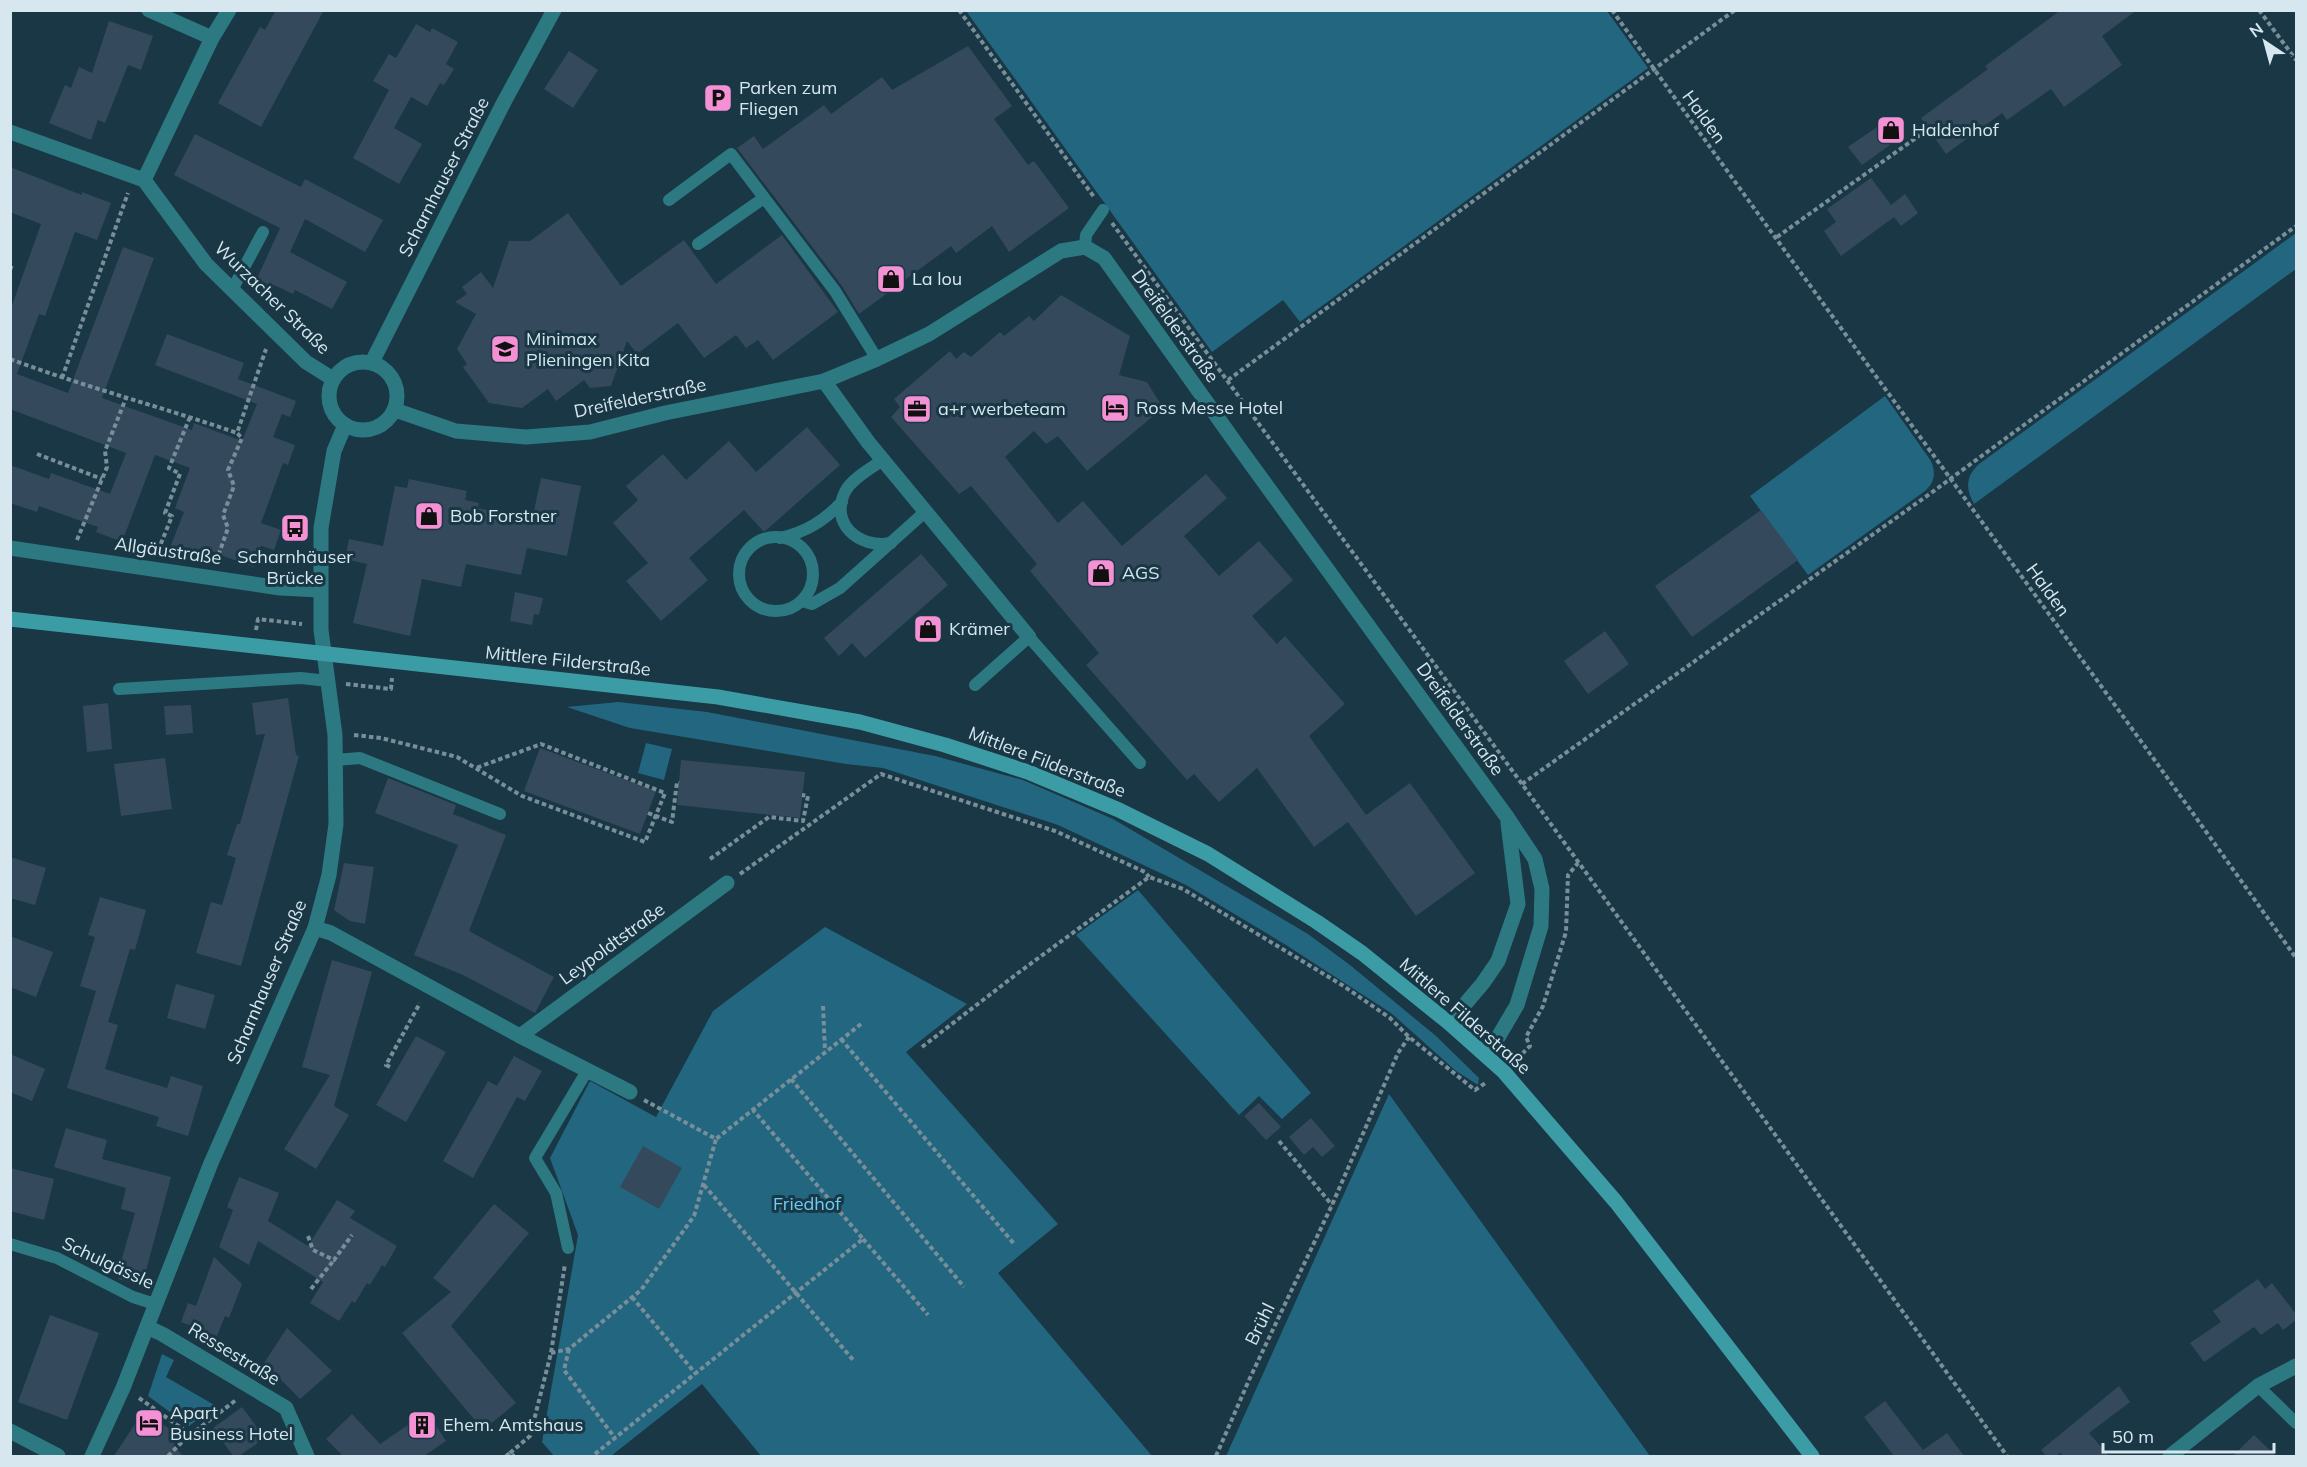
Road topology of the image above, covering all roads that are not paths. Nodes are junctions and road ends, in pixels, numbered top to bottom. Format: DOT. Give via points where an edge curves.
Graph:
graph roads {
  1 [pos="149,10"];
  2 [pos="229,10"];
  3 [pos="554,10"];
  4 [pos="212,38"];
  5 [pos="10,132"];
  6 [pos="139,178"];
  7 [pos="764,198"];
  8 [pos="669,200"];
  9 [pos="1103,210"];
  10 [pos="263,232"];
  11 [pos="698,244"];
  12 [pos="1085,247"];
  13 [pos="232,290"];
  14 [pos="877,359"];
  15 [pos="372,362"];
  16 [pos="333,379"];
  17 [pos="824,381"];
  18 [pos="394,410"];
  19 [pos="345,425"];
  20 [pos="882,460"];
  21 [pos="842,502"];
  22 [pos="926,512"];
  23 [pos="780,538"];
  24 [pos="891,543"];
  25 [pos="10,548"];
  26 [pos="320,590"];
  27 [pos="802,600"];
  28 [pos="10,619"];
  29 [pos="1029,637"];
  30 [pos="327,679"];
  31 [pos="975,685"];
  32 [pos="119,689"];
  33 [pos="335,760"];
  34 [pos="1140,764"];
  35 [pos="500,814"];
  36 [pos="1508,817"];
  37 [pos="728,883"];
  38 [pos="315,928"];
  39 [pos="1449,1023"];
  40 [pos="520,1036"];
  41 [pos="1487,1056"];
  42 [pos="587,1071"];
  43 [pos="630,1092"];
  44 [pos="10,1244"];
  45 [pos="568,1248"];
  46 [pos="155,1304"];
  47 [pos="147,1328"];
  48 [pos="2296,1366"];
  49 [pos="2258,1386"];
  50 [pos="2296,1423"];
  51 [pos="10,1431"];
  52 [pos="58,1456"];
  53 [pos="92,1456"];
  54 [pos="307,1456"];
  55 [pos="1812,1456"];
  56 [pos="2170,1456"];
  1 -- 4 [label="street"];
  2 -- 4 [label="street"];
  3 -- 15 [label="street, Scharnhauser Straße"];
  4 -- 6 [label="street"];
  5 -- 6 [label="street"];
  6 -- 13 [label="street, Wurzacher Straße" via="206,264"];
  7 -- 8 [label="lane" via="731,154"];
  7 -- 11 [label="lane"];
  7 -- 14 [label="lane" via="835,291"];
  9 -- 12 [label="lane" via="1086,235"];
  10 -- 13 [label="lane"];
  12 -- 14 [label="street, Dreifelderstraße" via="1062,251 929,333"];
  12 -- 36 [label="street, Dreifelderstraße" via="1104,258"];
  13 -- 16 [label="street, Wurzacher Straße" via="306,362"];
  14 -- 17 [label="street, Dreifelderstraße"];
  15 -- 16 [label="street" via="357,362 343,368"];
  15 -- 18 [label="street" via="385,369 394,381 398,396"];
  16 -- 19 [label="street" via="328,396 333,413"];
  17 -- 18 [label="street, Dreifelderstraße" via="590,432 526,438 456,431"];
  17 -- 20 [label="street"];
  18 -- 19 [label="street" via="382,424 364,430"];
  19 -- 26 [label="street, Scharnhauser Straße" via="334,451 321,528"];
  20 -- 21 [label="lane" via="851,483"];
  20 -- 22 [label="street"];
  21 -- 23 [label="lane" via="818,524"];
  21 -- 24 [label="lane" via="844,523 858,538 870,544"];
  22 -- 24 [label="lane"];
  22 -- 29 [label="street"];
  23 -- 27 [label="lane" via="799,546 811,563 811,584"];
  23 -- 27 [label="lane" via="760,541 749,550 740,568 742,589 755,605 768,610 782,611"];
  24 -- 27 [label="lane" via="840,588 812,604"];
  25 -- 26 [label="street, Allgäustraße" via="280,588"];
  26 -- 30 [label="street, Scharnhauser Straße"];
  28 -- 39 [label="main road, Mittlere Filderstraße" via="718,697 860,723 945,745 1028,772 1119,810 1208,854 1317,921"];
  29 -- 31 [label="lane"];
  29 -- 34 [label="lane"];
  30 -- 32 [label="lane"];
  30 -- 33 [label="street, Scharnhauser Straße"];
  33 -- 35 [label="lane" via="360,758"];
  33 -- 38 [label="street, Scharnhauser Straße" via="336,824 329,875"];
  36 -- 39 [label="street, Dreifelderstraße" via="1518,904 1498,961"];
  36 -- 41 [label="street, Dreifelderstraße" via="1535,859 1542,890 1541,926 1517,1005"];
  37 -- 40 [label="street, Leypoldtstraße"];
  38 -- 40 [label="street" via="331,933"];
  38 -- 46 [label="street, Scharnhauser Straße" via="211,1163"];
  39 -- 41 [label="main road, Mittlere Filderstraße"];
  40 -- 42 [label="street"];
  41 -- 55 [label="main road, Mittlere Filderstraße" via="1523,1092 1616,1202"];
  42 -- 43 [label="street"];
  42 -- 45 [label="lane" via="535,1158 556,1193"];
  44 -- 46 [label="lane, Schulgässle" via="57,1257 133,1297"];
  46 -- 47 [label="street, Scharnhauser Straße"];
  47 -- 53 [label="street, Scharnhauser Straße"];
  47 -- 54 [label="street, Ressestraße" via="286,1408"];
  48 -- 49 [label="street"];
  49 -- 50 [label="lane"];
  49 -- 56 [label="street"];
  51 -- 52 [label="street"];
}
